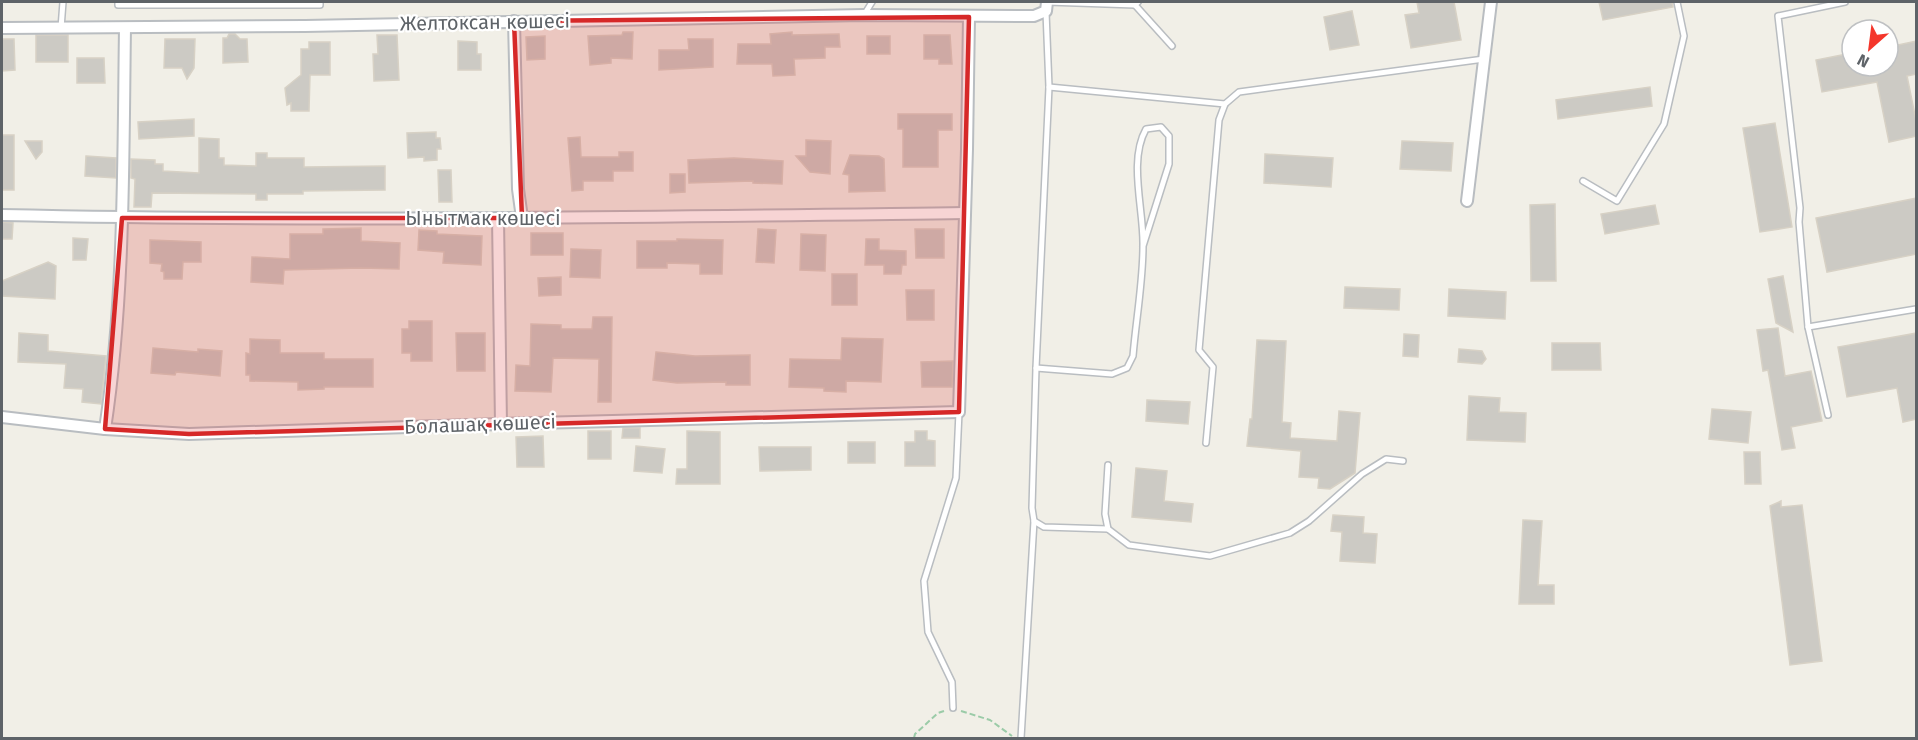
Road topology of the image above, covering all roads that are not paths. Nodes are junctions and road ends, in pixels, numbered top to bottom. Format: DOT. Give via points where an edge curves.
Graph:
graph roads {
  1 [pos="63,2"];
  2 [pos="118,2"];
  3 [pos="320,2"];
  4 [pos="872,2"];
  5 [pos="1491,2"];
  6 [pos="1677,2"];
  7 [pos="1845,2"];
  8 [pos="1136,3"];
  9 [pos="1819,4"];
  10 [pos="1047,5"];
  11 [pos="864,15"];
  12 [pos="969,17"];
  13 [pos="514,21"];
  14 [pos="2,28"];
  15 [pos="61,28"];
  16 [pos="125,28"];
  17 [pos="1172,46"];
  18 [pos="1484,58"];
  19 [pos="1049,87"];
  20 [pos="1225,104"];
  21 [pos="1583,182"];
  22 [pos="1467,201"];
  23 [pos="965,213"];
  24 [pos="2,215"];
  25 [pos="122,218"];
  26 [pos="498,218"];
  27 [pos="522,218"];
  28 [pos="1143,246"];
  29 [pos="1917,309"];
  30 [pos="1808,327"];
  31 [pos="1036,368"];
  32 [pos="959,412"];
  33 [pos="1828,416"];
  34 [pos="2,417"];
  35 [pos="501,423"];
  36 [pos="105,429"];
  37 [pos="1206,443"];
  38 [pos="1403,460"];
  39 [pos="1108,465"];
  40 [pos="1034,521"];
  41 [pos="1108,530"];
  42 [pos="953,708"];
  43 [pos="1021,738"];
  1 -- 15 [label="lane"];
  2 -- 3 [label="lane"];
  4 -- 11 [label="lane"];
  5 -- 18 [label="street"];
  6 -- 21 [label="lane" via="1684,36 1664,124 1617,201"];
  7 -- 9 [label="lane"];
  8 -- 10 [label="lane"];
  8 -- 17 [label="lane"];
  9 -- 30 [label="lane" via="1778,16 1800,208"];
  10 -- 12 [label="street, Желтоксан көшесі" via="1034,16"];
  10 -- 19 [label="lane"];
  11 -- 12 [label="street, Желтоксан көшесі"];
  11 -- 13 [label="street, Желтоксан көшесі"];
  12 -- 23 [label="street"];
  13 -- 16 [label="street, Желтоксан көшесі"];
  13 -- 27 [label="street"];
  14 -- 15 [label="street, Желтоксан көшесі"];
  15 -- 16 [label="street, Желтоксан көшесі"];
  16 -- 25 [label="street"];
  18 -- 20 [label="lane" via="1239,92"];
  18 -- 22 [label="street"];
  19 -- 20 [label="lane"];
  19 -- 31 [label="lane"];
  20 -- 37 [label="lane" via="1220,120 1199,350 1212,367"];
  23 -- 27 [label="street, Ынытмак көшесі"];
  23 -- 32 [label="street"];
  24 -- 25 [label="street, Ынытмак көшесі"];
  25 -- 26 [label="street, Ынытмак көшесі"];
  25 -- 36 [label="street"];
  26 -- 27 [label="street, Ынытмак көшесі"];
  26 -- 35 [label="street"];
  28 -- 28 [label="lane" via="1140,140 1146,129 1161,127 1169,136 1169,164"];
  28 -- 31 [label="lane" via="1133,356 1126,368 1112,374"];
  29 -- 30 [label="lane"];
  30 -- 33 [label="lane"];
  31 -- 40 [label="lane"];
  32 -- 35 [label="street, Болашақ көшесі"];
  32 -- 42 [label="lane" via="956,478 924,581 928,632 952,682"];
  34 -- 36 [label="street, Болашақ көшесі"];
  35 -- 36 [label="street, Болашақ көшесі" via="189,434"];
  38 -- 41 [label="lane" via="1386,459 1362,474 1309,521 1290,532 1210,556 1129,545"];
  39 -- 41 [label="lane"];
  40 -- 41 [label="lane" via="1044,527"];
  40 -- 43 [label="lane"];
}
